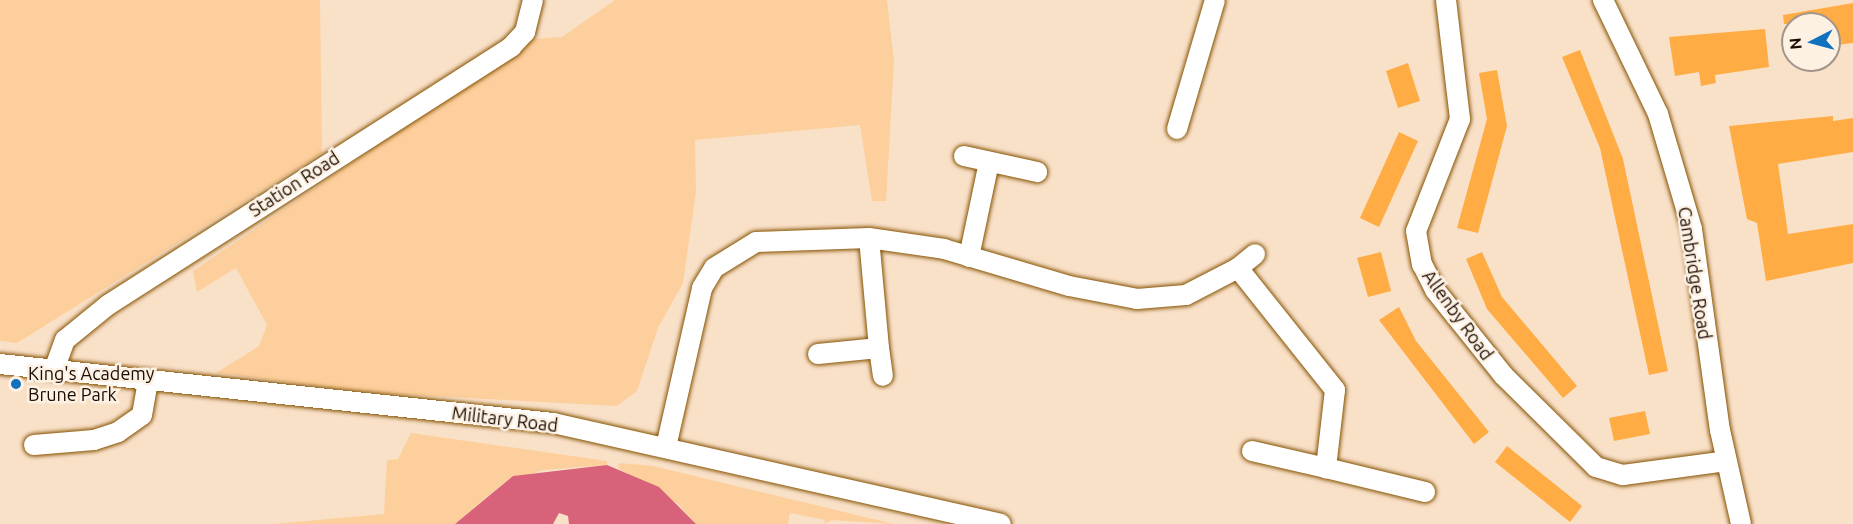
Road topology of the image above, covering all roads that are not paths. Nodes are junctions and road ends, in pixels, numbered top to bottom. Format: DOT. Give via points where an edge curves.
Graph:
graph roads {
  1 [pos="533,0"];
  2 [pos="1215,0"];
  3 [pos="1446,0"];
  4 [pos="1603,0"];
  5 [pos="1177,129"];
  6 [pos="964,156"];
  7 [pos="989,162"];
  8 [pos="1037,172"];
  9 [pos="869,238"];
  10 [pos="1255,254"];
  11 [pos="969,257"];
  12 [pos="1238,268"];
  13 [pos="879,348"];
  14 [pos="818,354"];
  15 [pos="0,364"];
  16 [pos="54,370"];
  17 [pos="883,376"];
  18 [pos="148,380"];
  19 [pos="34,445"];
  20 [pos="666,447"];
  21 [pos="1252,451"];
  22 [pos="1726,461"];
  23 [pos="1326,468"];
  24 [pos="1425,492"];
  25 [pos="1001,524"];
  26 [pos="1741,524"];
  1 -- 16 [label="street, Station Road" via="525,32 511,47 108,305 65,340"];
  2 -- 5 [label="street"];
  3 -- 22 [label="street, Allenby Road" via="1460,119 1416,231 1422,264 1435,290 1503,375 1596,466 1623,475"];
  4 -- 22 [label="street, Cambridge Road" via="1654,104 1692,229"];
  6 -- 7 [label="street"];
  7 -- 8 [label="street"];
  7 -- 11 [label="street"];
  9 -- 11 [label="street"];
  9 -- 13 [label="street"];
  9 -- 20 [label="street" via="756,242 714,268 702,288"];
  10 -- 12 [label="street"];
  11 -- 12 [label="street" via="1137,299 1186,295"];
  12 -- 23 [label="street" via="1335,390"];
  13 -- 14 [label="street"];
  13 -- 17 [label="street"];
  15 -- 16 [label="street, Military Road"];
  16 -- 18 [label="street, Military Road"];
  18 -- 19 [label="street" via="142,415 118,432 94,440"];
  18 -- 20 [label="street, Military Road" via="553,423"];
  20 -- 25 [label="street, Military Road"];
  21 -- 23 [label="street"];
  22 -- 26 [label="street, Cambridge Road"];
  23 -- 24 [label="street"];
}
